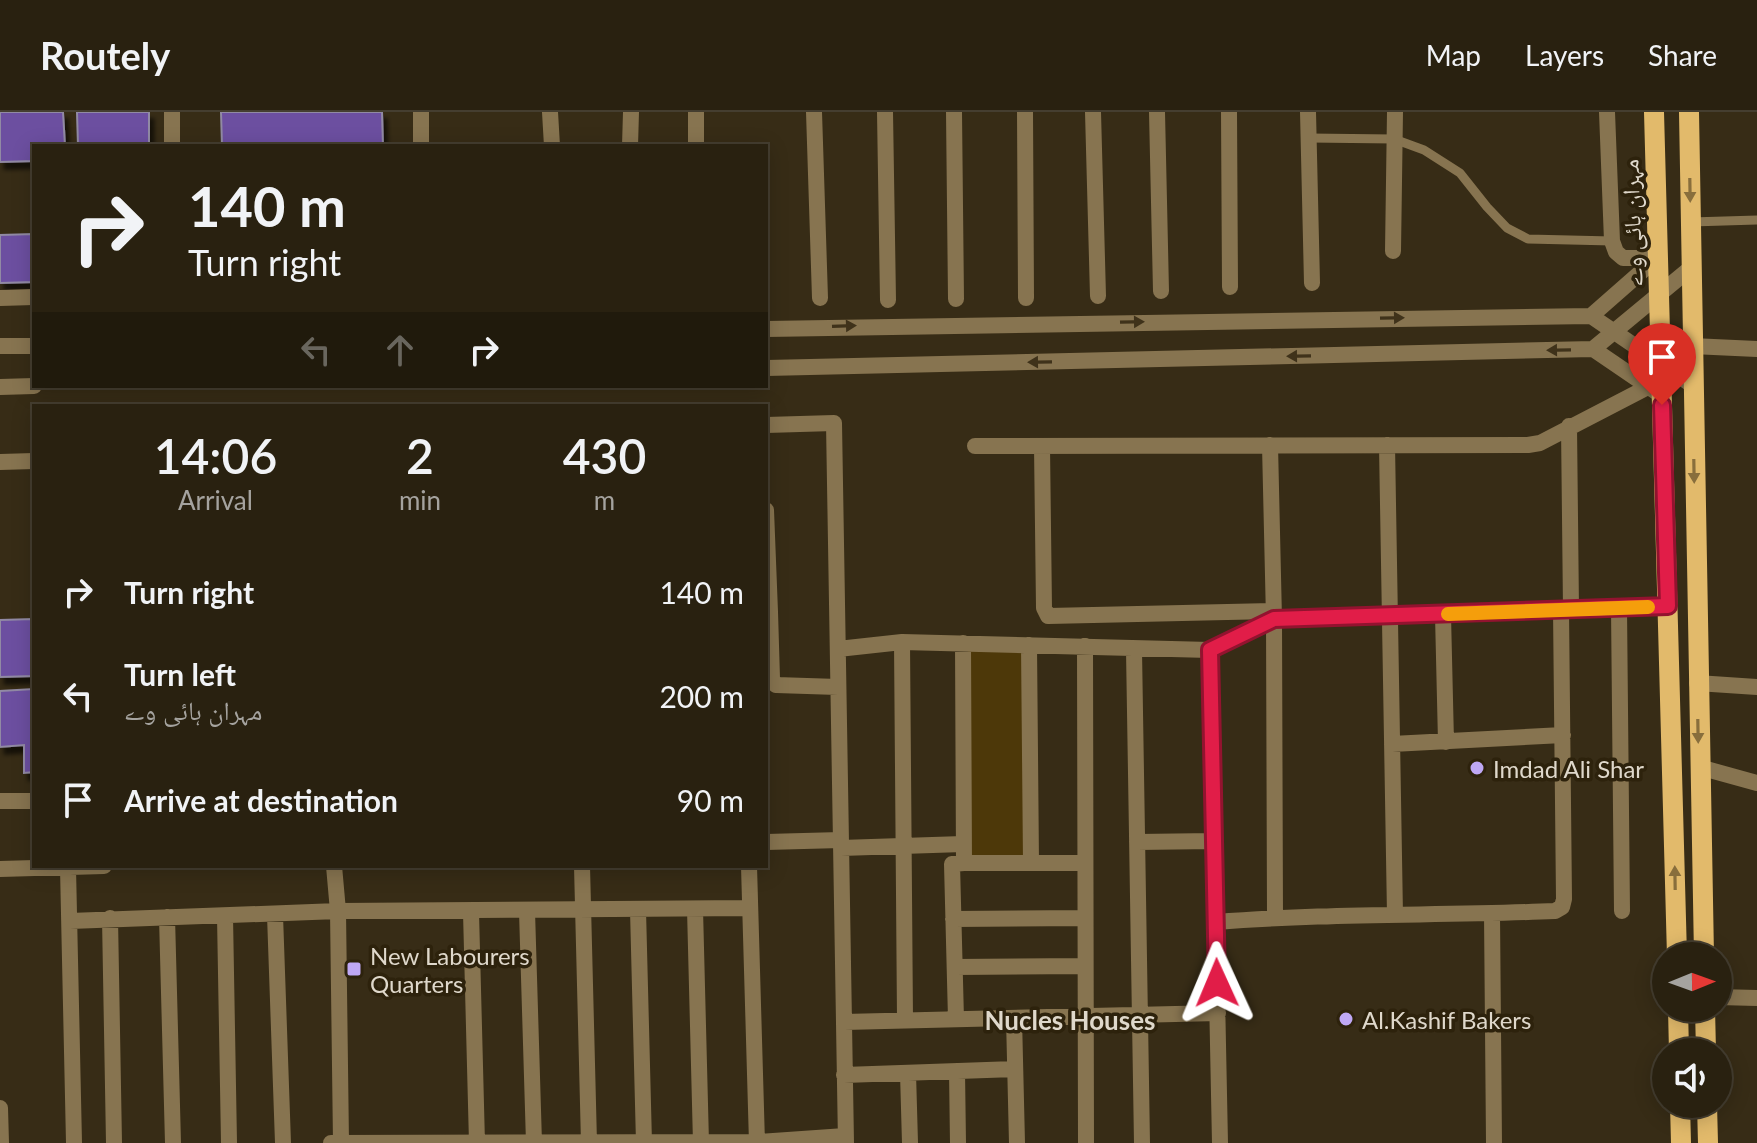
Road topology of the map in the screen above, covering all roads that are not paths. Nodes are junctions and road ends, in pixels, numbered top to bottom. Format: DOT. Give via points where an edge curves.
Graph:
graph roads {
  1 [pos="172,112"];
  2 [pos="421,112"];
  3 [pos="550,112"];
  4 [pos="631,112"];
  5 [pos="696,112"];
  6 [pos="814,112"];
  7 [pos="885,112"];
  8 [pos="954,112"];
  9 [pos="1025,112"];
  10 [pos="1093,112"];
  11 [pos="1157,112"];
  12 [pos="1229,112"];
  13 [pos="1308,112"];
  14 [pos="1395,112"];
  15 [pos="1607,112"];
  16 [pos="1654,112"];
  17 [pos="1689,112"];
  18 [pos="1309,138"];
  19 [pos="1394,139"];
  20 [pos="172,144"];
  21 [pos="421,144"];
  22 [pos="552,144"];
  23 [pos="630,144"];
  24 [pos="696,144"];
  25 [pos="1757,220"];
  26 [pos="1691,222"];
  27 [pos="1612,241"];
  28 [pos="1393,251"];
  29 [pos="1657,258"];
  30 [pos="1692,267"];
  31 [pos="1312,283"];
  32 [pos="1230,287"];
  33 [pos="1161,291"];
  34 [pos="1659,294"];
  35 [pos="1098,296"];
  36 [pos="32,297"];
  37 [pos="0,298"];
  38 [pos="820,298"];
  39 [pos="1026,298"];
  40 [pos="956,299"];
  41 [pos="888,300"];
  42 [pos="1591,316"];
  43 [pos="768,329"];
  44 [pos="1614,331"];
  45 [pos="0,346"];
  46 [pos="32,346"];
  47 [pos="1692,346"];
  48 [pos="1593,349"];
  49 [pos="1757,349"];
  50 [pos="1661,363"];
  51 [pos="768,368"];
  52 [pos="1692,385"];
  53 [pos="32,386"];
  54 [pos="0,387"];
  55 [pos="1655,392"];
  56 [pos="768,425"];
  57 [pos="1569,426"];
  58 [pos="1270,445"];
  59 [pos="1387,445"];
  60 [pos="975,446"];
  61 [pos="1042,446"];
  62 [pos="32,461"];
  63 [pos="0,462"];
  64 [pos="1668,606"];
  65 [pos="1619,608"];
  66 [pos="1566,609"];
  67 [pos="768,612"];
  68 [pos="1274,615"];
  69 [pos="1390,615"];
  70 [pos="1443,615"];
  71 [pos="902,642"];
  72 [pos="963,643"];
  73 [pos="1029,645"];
  74 [pos="1085,646"];
  75 [pos="838,649"];
  76 [pos="1134,650"];
  77 [pos="1210,650"];
  78 [pos="1697,683"];
  79 [pos="838,687"];
  80 [pos="1757,687"];
  81 [pos="1563,735"];
  82 [pos="1446,742"];
  83 [pos="1392,744"];
  84 [pos="1699,767"];
  85 [pos="1757,783"];
  86 [pos="0,801"];
  87 [pos="32,801"];
  88 [pos="1214,841"];
  89 [pos="768,842"];
  90 [pos="1137,842"];
  91 [pos="841,844"];
  92 [pos="963,844"];
  93 [pos="903,846"];
  94 [pos="964,863"];
  95 [pos="1031,863"];
  96 [pos="1084,863"];
  97 [pos="68,868"];
  98 [pos="334,868"];
  99 [pos="582,868"];
  100 [pos="749,868"];
  101 [pos="0,869"];
  102 [pos="750,908"];
  103 [pos="695,909"];
  104 [pos="583,910"];
  105 [pos="638,910"];
  106 [pos="338,911"];
  107 [pos="527,911"];
  108 [pos="1622,911"];
  109 [pos="471,912"];
  110 [pos="1492,914"];
  111 [pos="275,915"];
  112 [pos="1395,915"];
  113 [pos="225,916"];
  114 [pos="167,917"];
  115 [pos="1275,917"];
  116 [pos="110,918"];
  117 [pos="1084,918"];
  118 [pos="953,919"];
  119 [pos="70,921"];
  120 [pos="1216,922"];
  121 [pos="1677,942"];
  122 [pos="1704,942"];
  123 [pos="1084,966"];
  124 [pos="955,967"];
  125 [pos="1732,997"];
  126 [pos="1757,998"];
  127 [pos="1218,1013"];
  128 [pos="1141,1014"];
  129 [pos="1087,1016"];
  130 [pos="1014,1018"];
  131 [pos="956,1019"];
  132 [pos="905,1020"];
  133 [pos="844,1022"];
  134 [pos="1015,1069"];
  135 [pos="957,1071"];
  136 [pos="908,1073"];
  137 [pos="844,1075"];
  138 [pos="0,1108"];
  139 [pos="1680,1118"];
  140 [pos="1707,1118"];
  141 [pos="846,1140"];
  142 [pos="477,1142"];
  143 [pos="534,1142"];
  144 [pos="589,1142"];
  145 [pos="701,1142"];
  146 [pos="757,1142"];
  147 [pos="1,1143"];
  148 [pos="74,1143"];
  149 [pos="114,1143"];
  150 [pos="173,1143"];
  151 [pos="229,1143"];
  152 [pos="283,1143"];
  153 [pos="331,1143"];
  154 [pos="341,1143"];
  155 [pos="426,1143"];
  156 [pos="644,1143"];
  157 [pos="910,1143"];
  158 [pos="958,1143"];
  159 [pos="1017,1143"];
  160 [pos="1086,1143"];
  161 [pos="1142,1143"];
  162 [pos="1220,1143"];
  163 [pos="1494,1143"];
  164 [pos="1681,1143"];
  165 [pos="1708,1143"];
  1 -- 20 [label="street"];
  2 -- 21 [label="street"];
  3 -- 22 [label="street"];
  4 -- 23 [label="street"];
  5 -- 24 [label="street"];
  6 -- 38 [label="street"];
  7 -- 41 [label="street"];
  8 -- 40 [label="street"];
  9 -- 39 [label="street"];
  10 -- 35 [label="street"];
  11 -- 33 [label="street"];
  12 -- 32 [label="street"];
  13 -- 18 [label="street"];
  14 -- 19 [label="street"];
  15 -- 27 [label="street"];
  16 -- 29 [label="main road, مہران ہائی وے"];
  17 -- 26 [label="main road, one-way"];
  18 -- 19 [label="lane"];
  18 -- 31 [label="street"];
  19 -- 27 [label="lane" via="1460,173 1507,228 1528,239"];
  19 -- 28 [label="street"];
  25 -- 26 [label="lane"];
  26 -- 30 [label="main road"];
  27 -- 29 [label="street" via="1623,258"];
  29 -- 34 [label="main road, مہران ہائی وے"];
  29 -- 42 [label="street"];
  30 -- 34 [label="street"];
  30 -- 47 [label="main road"];
  34 -- 44 [label="street"];
  34 -- 50 [label="main road, مہران ہائی وے"];
  36 -- 37 [label="street"];
  43 -- 42 [label="street, one-way"];
  42 -- 44 [label="street"];
  44 -- 48 [label="street"];
  44 -- 50 [label="street"];
  45 -- 46 [label="street"];
  47 -- 49 [label="street"];
  47 -- 52 [label="main road"];
  48 -- 51 [label="street, one-way"];
  48 -- 55 [label="street"];
  50 -- 52 [label="street"];
  50 -- 55 [label="main road, مہران ہائی وے"];
  52 -- 78 [label="main road, one-way"];
  53 -- 54 [label="street"];
  55 -- 57 [label="street"];
  55 -- 64 [label="main road, مہران ہائی وے"];
  56 -- 75 [label="street" via="834,423"];
  57 -- 59 [label="street" via="1528,445"];
  57 -- 66 [label="street"];
  58 -- 59 [label="street"];
  58 -- 61 [label="street"];
  58 -- 68 [label="street"];
  59 -- 69 [label="street"];
  60 -- 61 [label="street"];
  61 -- 68 [label="street" via="1048,616"];
  62 -- 63 [label="street"];
  64 -- 65 [label="street"];
  121 -- 64 [label="main road, مہران ہائی وے, one-way"];
  65 -- 66 [label="street"];
  65 -- 108 [label="street"];
  66 -- 70 [label="street"];
  66 -- 81 [label="street"];
  67 -- 79 [label="street" via="776,685"];
  68 -- 69 [label="street"];
  68 -- 77 [label="street"];
  68 -- 115 [label="street"];
  69 -- 70 [label="street"];
  69 -- 83 [label="street"];
  70 -- 82 [label="street"];
  71 -- 72 [label="street"];
  71 -- 75 [label="street"];
  71 -- 93 [label="street"];
  72 -- 73 [label="street"];
  72 -- 92 [label="street"];
  73 -- 74 [label="street"];
  73 -- 95 [label="street"];
  74 -- 76 [label="street"];
  74 -- 96 [label="street"];
  75 -- 79 [label="street"];
  76 -- 77 [label="street"];
  76 -- 90 [label="street"];
  77 -- 88 [label="street"];
  78 -- 80 [label="street"];
  78 -- 84 [label="main road, one-way"];
  79 -- 91 [label="street"];
  81 -- 82 [label="street"];
  81 -- 110 [label="street" via="1562,907"];
  82 -- 83 [label="street"];
  83 -- 112 [label="street"];
  84 -- 85 [label="street"];
  84 -- 122 [label="main road"];
  86 -- 87 [label="street"];
  88 -- 90 [label="street"];
  88 -- 120 [label="street"];
  89 -- 91 [label="street"];
  90 -- 128 [label="street"];
  91 -- 93 [label="street"];
  91 -- 133 [label="street"];
  92 -- 93 [label="street"];
  92 -- 94 [label="street"];
  93 -- 132 [label="street"];
  94 -- 95 [label="street"];
  94 -- 118 [label="street" via="952,864"];
  95 -- 96 [label="street"];
  96 -- 117 [label="street"];
  97 -- 101 [label="street"];
  97 -- 119 [label="street"];
  98 -- 106 [label="street"];
  99 -- 104 [label="street"];
  100 -- 102 [label="street"];
  102 -- 103 [label="street"];
  102 -- 146 [label="street"];
  103 -- 105 [label="street"];
  103 -- 145 [label="street"];
  104 -- 105 [label="street"];
  104 -- 107 [label="street"];
  104 -- 144 [label="street"];
  105 -- 156 [label="street"];
  106 -- 109 [label="street"];
  106 -- 111 [label="street"];
  106 -- 154 [label="street"];
  107 -- 109 [label="street"];
  107 -- 143 [label="street"];
  109 -- 142 [label="street"];
  110 -- 112 [label="street"];
  110 -- 163 [label="street"];
  111 -- 113 [label="street"];
  111 -- 152 [label="street"];
  112 -- 115 [label="street"];
  113 -- 114 [label="street"];
  113 -- 151 [label="street"];
  114 -- 116 [label="street"];
  114 -- 150 [label="street"];
  115 -- 120 [label="street"];
  116 -- 119 [label="street"];
  116 -- 149 [label="street"];
  117 -- 118 [label="street"];
  117 -- 123 [label="street"];
  118 -- 124 [label="street"];
  119 -- 148 [label="street"];
  120 -- 127 [label="street"];
  123 -- 124 [label="street"];
  123 -- 129 [label="street"];
  124 -- 131 [label="street"];
  125 -- 126 [label="street"];
  127 -- 128 [label="street"];
  127 -- 162 [label="street"];
  128 -- 129 [label="street"];
  128 -- 161 [label="street"];
  129 -- 130 [label="street"];
  129 -- 160 [label="street"];
  130 -- 131 [label="street"];
  130 -- 134 [label="street"];
  131 -- 132 [label="street"];
  132 -- 133 [label="street"];
  133 -- 137 [label="street"];
  134 -- 135 [label="street"];
  134 -- 159 [label="street"];
  135 -- 136 [label="street"];
  135 -- 158 [label="street"];
  136 -- 137 [label="street"];
  136 -- 157 [label="street"];
  137 -- 141 [label="street"];
  138 -- 147 [label="street"];
  139 -- 164 [label="main road"];
  140 -- 165 [label="main road"];
  141 -- 146 [label="street"];
  142 -- 143 [label="street"];
  142 -- 155 [label="street"];
  143 -- 144 [label="street"];
  144 -- 156 [label="street"];
  145 -- 146 [label="street"];
  145 -- 156 [label="street"];
  153 -- 154 [label="street"];
  154 -- 155 [label="street"];
}
